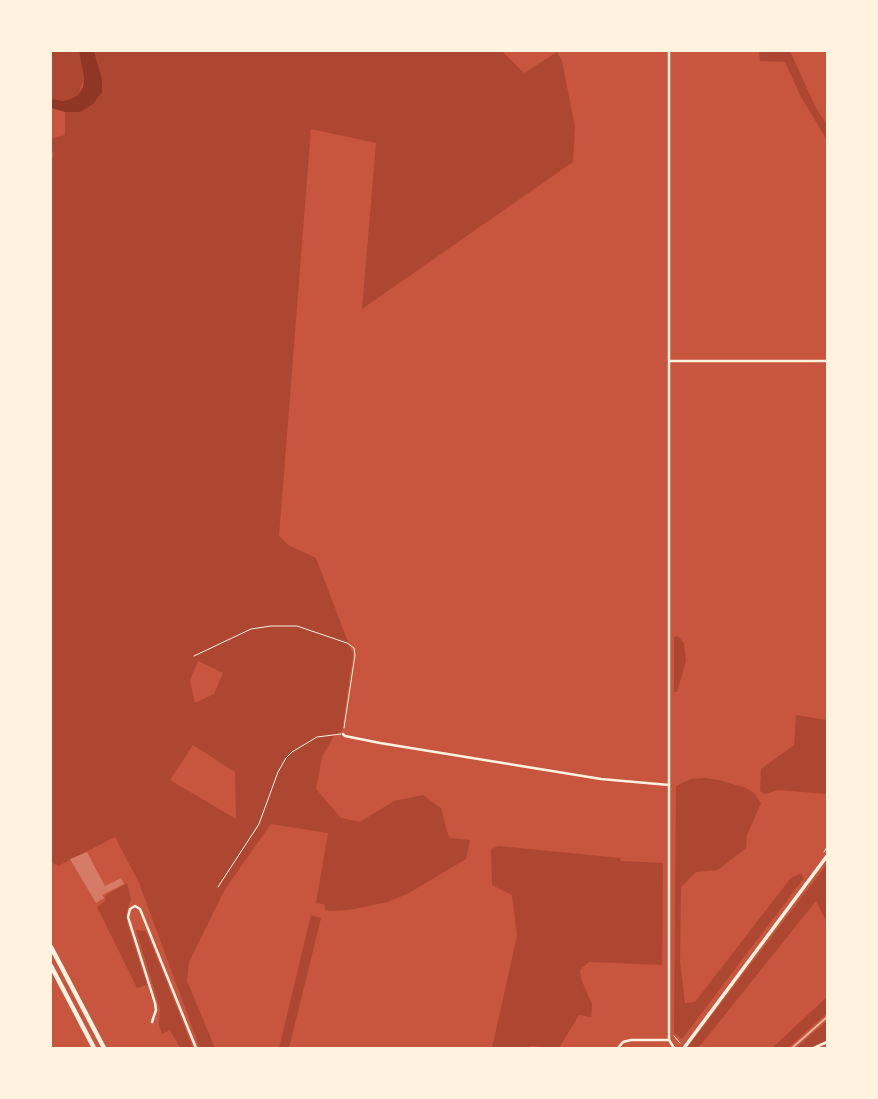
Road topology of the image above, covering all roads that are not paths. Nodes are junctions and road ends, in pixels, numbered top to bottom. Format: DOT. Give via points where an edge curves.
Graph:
graph roads {
  1 [pos="669,51"];
  2 [pos="827,360"];
  3 [pos="669,361"];
  4 [pos="343,734"];
  5 [pos="669,785"];
  6 [pos="827,856"];
  7 [pos="218,887"];
  8 [pos="51,947"];
  9 [pos="51,966"];
  10 [pos="152,1022"];
  11 [pos="669,1040"];
  12 [pos="827,1042"];
  13 [pos="94,1048"];
  14 [pos="104,1048"];
  15 [pos="196,1048"];
  16 [pos="618,1048"];
  17 [pos="674,1048"];
  18 [pos="684,1048"];
  19 [pos="814,1048"];
  1 -- 3 [label="street"];
  2 -- 3 [label="street"];
  3 -- 5 [label="street"];
  4 -- 5 [label="street" via="601,779"];
  4 -- 7 [label="lane" via="317,737 286,758 259,824"];
  5 -- 11 [label="street"];
  6 -- 18 [label="main road"];
  8 -- 14 [label="highway"];
  9 -- 13 [label="highway"];
  10 -- 15 [label="street" via="155,1003 128,917 135,906"];
  11 -- 16 [label="street" via="631,1040"];
  11 -- 17 [label="street"];
  12 -- 19 [label="street"];
}
